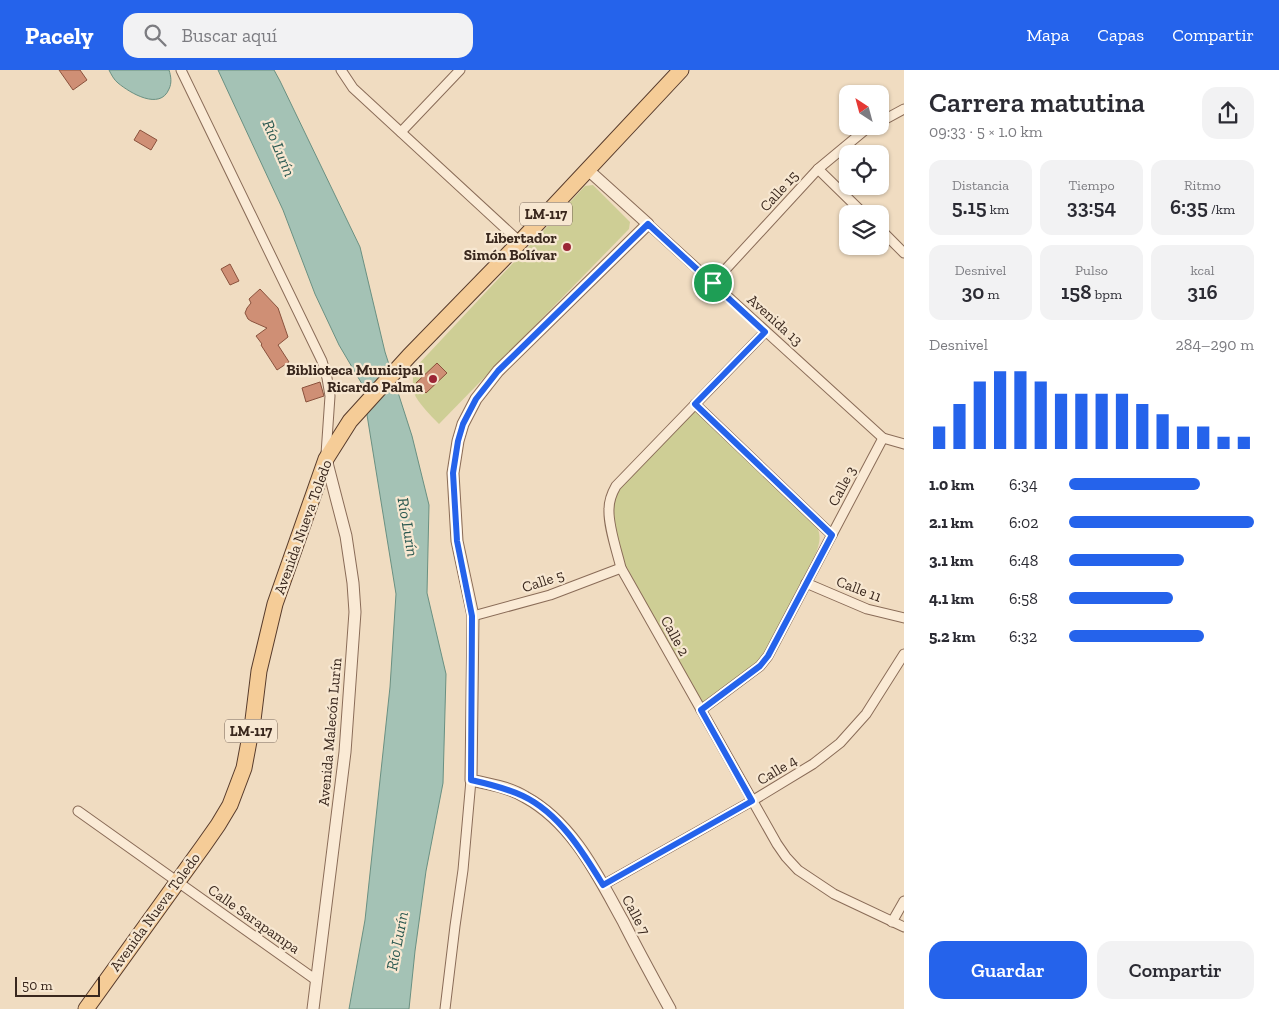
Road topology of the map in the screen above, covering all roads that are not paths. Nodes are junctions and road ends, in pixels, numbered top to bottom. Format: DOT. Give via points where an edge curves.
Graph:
graph roads {
  1 [pos="181,70"];
  2 [pos="341,70"];
  3 [pos="460,70"];
  4 [pos="681,70"];
  5 [pos="904,109"];
  6 [pos="889,117"];
  7 [pos="401,132"];
  8 [pos="859,135"];
  9 [pos="588,169"];
  10 [pos="818,169"];
  11 [pos="855,205"];
  12 [pos="648,224"];
  13 [pos="889,238"];
  14 [pos="520,242"];
  15 [pos="904,252"];
  16 [pos="713,283"];
  17 [pos="765,332"];
  18 [pos="695,404"];
  19 [pos="883,438"];
  20 [pos="904,444"];
  21 [pos="326,459"];
  22 [pos="832,535"];
  23 [pos="621,568"];
  24 [pos="806,583"];
  25 [pos="472,616"];
  26 [pos="904,618"];
  27 [pos="904,654"];
  28 [pos="701,710"];
  29 [pos="471,780"];
  30 [pos="752,801"];
  31 [pos="78,811"];
  32 [pos="178,881"];
  33 [pos="603,885"];
  34 [pos="904,901"];
  35 [pos="892,922"];
  36 [pos="904,927"];
  37 [pos="316,980"];
  38 [pos="86,1009"];
  39 [pos="312,1009"];
  40 [pos="445,1009"];
  41 [pos="670,1009"];
  1 -- 21 [label="street" via="322,361 330,396"];
  2 -- 7 [label="street" via="353,88"];
  3 -- 7 [label="street"];
  4 -- 9 [label="main road, Avenida Nueva Toledo / LM-117"];
  5 -- 6 [label="street"];
  7 -- 14 [label="street"];
  8 -- 10 [label="street, Calle 15"];
  9 -- 12 [label="street, Avenida 13"];
  9 -- 14 [label="main road, Avenida Nueva Toledo / LM-117"];
  10 -- 11 [label="street"];
  10 -- 16 [label="street, Calle 15"];
  12 -- 16 [label="street, Avenida 13"];
  12 -- 25 [label="street" via="498,371 476,399 463,424 453,473 457,541"];
  13 -- 15 [label="street"];
  14 -- 21 [label="main road, Avenida Nueva Toledo / LM-117" via="350,421"];
  16 -- 17 [label="street, Avenida 13"];
  17 -- 18 [label="street, Calle 2"];
  17 -- 19 [label="street, Avenida 13"];
  18 -- 22 [label="street"];
  18 -- 23 [label="street, Calle 2" via="612,494 608,509"];
  19 -- 20 [label="street, Avenida 13"];
  19 -- 22 [label="street, Calle 3"];
  21 -- 32 [label="main road, Avenida Nueva Toledo / LM-117" via="275,604 259,671 244,768 218,825"];
  21 -- 37 [label="street, Avenida Malecón Lurín" via="346,536 355,612 345,752"];
  22 -- 24 [label="street, Calle 3"];
  23 -- 25 [label="street, Calle 5" via="550,594"];
  23 -- 28 [label="street, Calle 2"];
  24 -- 26 [label="street, Calle 11" via="866,609"];
  24 -- 28 [label="street, Calle 3" via="760,666"];
  25 -- 29 [label="street"];
  27 -- 30 [label="street, Calle 4" via="866,714 840,743 813,764"];
  28 -- 30 [label="street, Calle 2"];
  29 -- 33 [label="street, Calle 7" via="500,786 525,796 544,809 570,834"];
  29 -- 40 [label="street"];
  30 -- 33 [label="street, Calle 4"];
  30 -- 35 [label="street, Calle 2" via="777,844 798,870 834,894"];
  31 -- 32 [label="street, Calle Sarapampa"];
  32 -- 37 [label="street, Calle Sarapampa"];
  32 -- 38 [label="main road, Avenida Nueva Toledo / LM-117"];
  33 -- 41 [label="street, Calle 7"];
  34 -- 35 [label="street"];
  35 -- 36 [label="street, Calle 2"];
  37 -- 39 [label="street, Avenida Malecón Lurín"];
}
